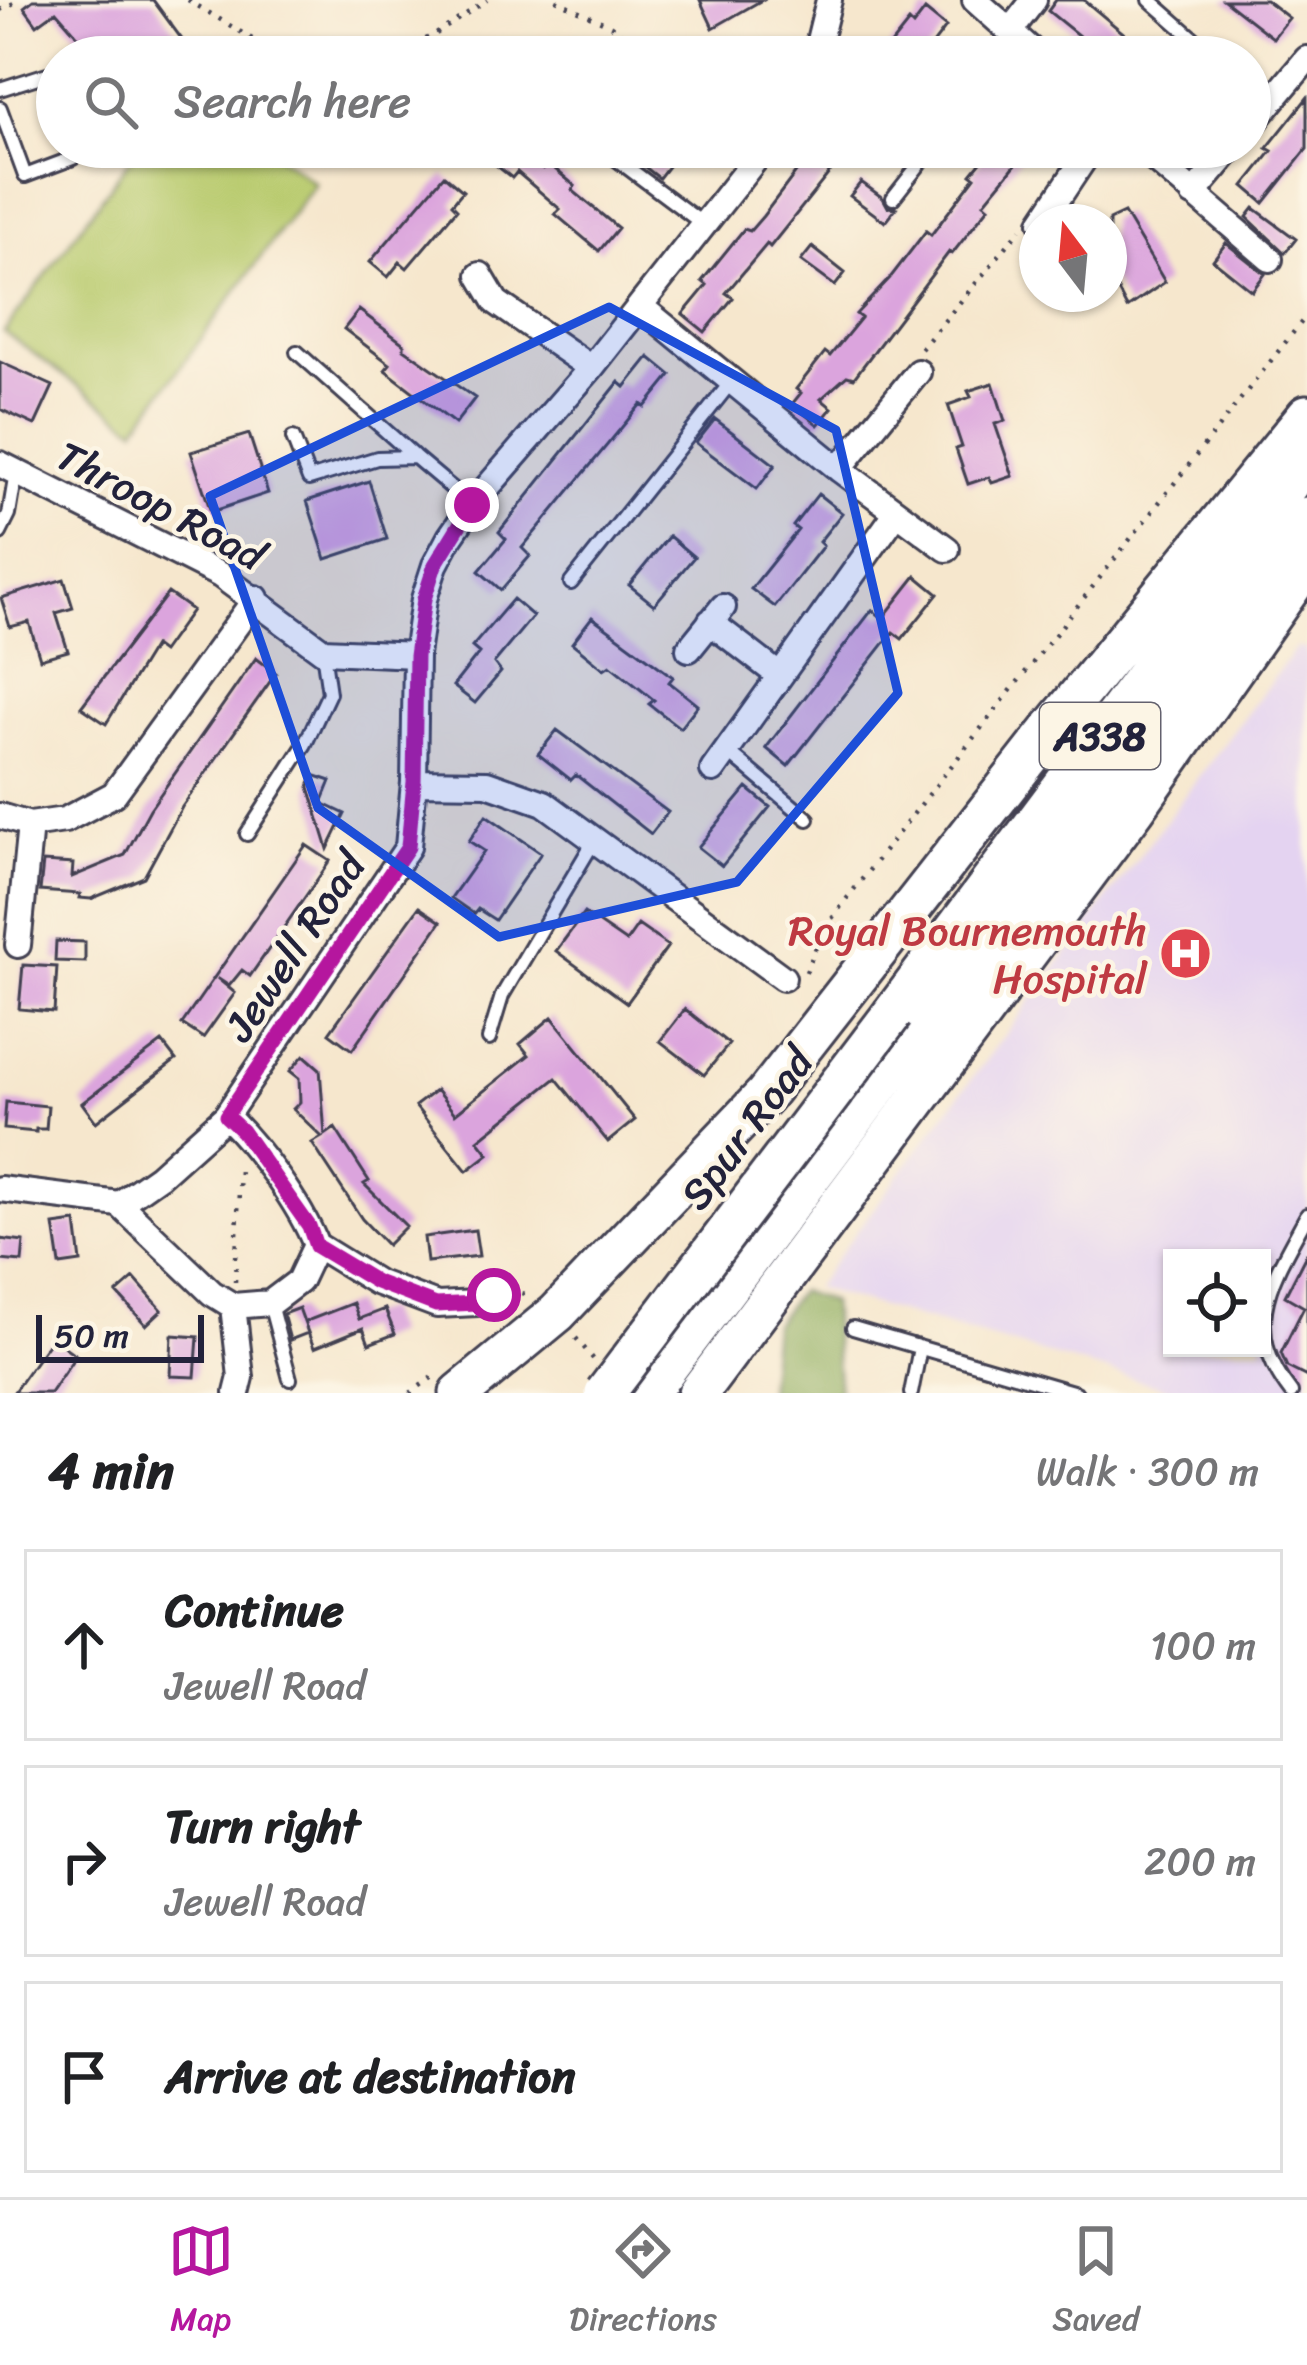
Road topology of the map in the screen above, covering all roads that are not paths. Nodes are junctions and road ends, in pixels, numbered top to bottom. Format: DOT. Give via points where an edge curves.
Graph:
graph roads {
  1 [pos="829,0"];
  2 [pos="975,0"];
  3 [pos="1034,0"];
  4 [pos="1150,0"];
  5 [pos="820,36"];
  6 [pos="1006,36"];
  7 [pos="1014,36"];
  8 [pos="1191,36"];
  9 [pos="1307,59"];
  10 [pos="36,77"];
  11 [pos="0,89"];
  12 [pos="1271,102"];
  13 [pos="0,108"];
  14 [pos="47,168"];
  15 [pos="628,168"];
  16 [pos="749,168"];
  17 [pos="917,168"];
  18 [pos="1078,168"];
  19 [pos="1164,168"];
  20 [pos="1215,168"];
  21 [pos="1193,194"];
  22 [pos="893,198"];
  23 [pos="1053,204"];
  24 [pos="704,225"];
  25 [pos="1270,259"];
  26 [pos="480,274"];
  27 [pos="640,306"];
  28 [pos="297,352"];
  29 [pos="591,368"];
  30 [pos="918,372"];
  31 [pos="732,381"];
  32 [pos="1307,415"];
  33 [pos="293,438"];
  34 [pos="415,457"];
  35 [pos="1307,459"];
  36 [pos="8,468"];
  37 [pos="839,469"];
  38 [pos="472,505"];
  39 [pos="897,512"];
  40 [pos="1307,518"];
  41 [pos="0,532"];
  42 [pos="947,549"];
  43 [pos="1307,564"];
  44 [pos="571,583"];
  45 [pos="256,598"];
  46 [pos="689,649"];
  47 [pos="323,651"];
  48 [pos="416,656"];
  49 [pos="780,676"];
  50 [pos="720,760"];
  51 [pos="414,782"];
  52 [pos="0,816"];
  53 [pos="808,819"];
  54 [pos="30,825"];
  55 [pos="247,834"];
  56 [pos="595,840"];
  57 [pos="17,945"];
  58 [pos="794,977"];
  59 [pos="908,1020"];
  60 [pos="489,1039"];
  61 [pos="234,1124"];
  62 [pos="0,1189"];
  63 [pos="119,1204"];
  64 [pos="1307,1215"];
  65 [pos="316,1246"];
  66 [pos="270,1303"];
  67 [pos="477,1303"];
  68 [pos="233,1306"];
  69 [pos="542,1312"];
  70 [pos="756,1313"];
  71 [pos="853,1328"];
  72 [pos="920,1348"];
  73 [pos="290,1379"];
  74 [pos="605,1382"];
  75 [pos="237,1393"];
  76 [pos="430,1393"];
  77 [pos="460,1393"];
  78 [pos="648,1393"];
  79 [pos="698,1393"];
  80 [pos="720,1393"];
  81 [pos="911,1393"];
  82 [pos="1076,1393"];
  83 [pos="1291,1393"];
  1 -- 5 [label="street"];
  2 -- 6 [label="street"];
  3 -- 7 [label="street"];
  4 -- 8 [label="lane"];
  9 -- 12 [label="street"];
  10 -- 11 [label="lane"];
  13 -- 14 [label="lane" via="25,176"];
  15 -- 24 [label="lane"];
  16 -- 24 [label="street, Jewell Road"];
  17 -- 22 [label="lane"];
  18 -- 23 [label="street"];
  19 -- 21 [label="street"];
  20 -- 21 [label="street"];
  21 -- 25 [label="street"];
  24 -- 27 [label="street, Jewell Road"];
  26 -- 29 [label="street" via="496,302"];
  27 -- 29 [label="street, Jewell Road"];
  27 -- 31 [label="street"];
  28 -- 34 [label="lane"];
  29 -- 38 [label="street, Jewell Road"];
  30 -- 37 [label="street"];
  31 -- 37 [label="street"];
  31 -- 44 [label="lane"];
  32 -- 69 [label="highway" via="765,1095"];
  33 -- 34 [label="lane" via="309,479 377,458"];
  34 -- 38 [label="lane"];
  35 -- 59 [label="highway, Spur Road / A338"];
  36 -- 41 [label="lane" via="9,515"];
  36 -- 45 [label="street, Throop Road"];
  37 -- 39 [label="street"];
  38 -- 48 [label="street, Jewell Road" via="435,565"];
  39 -- 42 [label="street"];
  39 -- 49 [label="street"];
  40 -- 59 [label="highway, Spur Road / A338"];
  43 -- 70 [label="highway" via="1135,809"];
  45 -- 47 [label="street, Throop Road"];
  45 -- 54 [label="street" via="114,794 65,820"];
  46 -- 49 [label="street" via="717,614"];
  47 -- 48 [label="street"];
  47 -- 55 [label="lane" via="329,693"];
  48 -- 51 [label="street, Jewell Road"];
  49 -- 50 [label="street"];
  50 -- 53 [label="lane"];
  51 -- 56 [label="street" via="487,783 544,802"];
  51 -- 61 [label="street, Jewell Road" via="408,847"];
  52 -- 54 [label="street"];
  54 -- 57 [label="street"];
  56 -- 58 [label="street"];
  56 -- 60 [label="lane" via="502,996"];
  59 -- 74 [label="highway, Spur Road / A338, bridge"];
  59 -- 78 [label="highway, Spur Road / A338"];
  61 -- 63 [label="street, Jewell Road"];
  61 -- 65 [label="street"];
  62 -- 63 [label="street"];
  63 -- 68 [label="street"];
  64 -- 83 [label="lane" via="1268,1287 1264,1314 1271,1368"];
  65 -- 66 [label="street" via="298,1281"];
  65 -- 67 [label="street" via="436,1305"];
  66 -- 68 [label="street"];
  66 -- 73 [label="lane"];
  68 -- 75 [label="street"];
  69 -- 76 [label="highway"];
  69 -- 77 [label="highway"];
  70 -- 79 [label="highway"];
  70 -- 80 [label="highway"];
  71 -- 72 [label="lane"];
  72 -- 81 [label="lane"];
  72 -- 82 [label="lane"];
}
